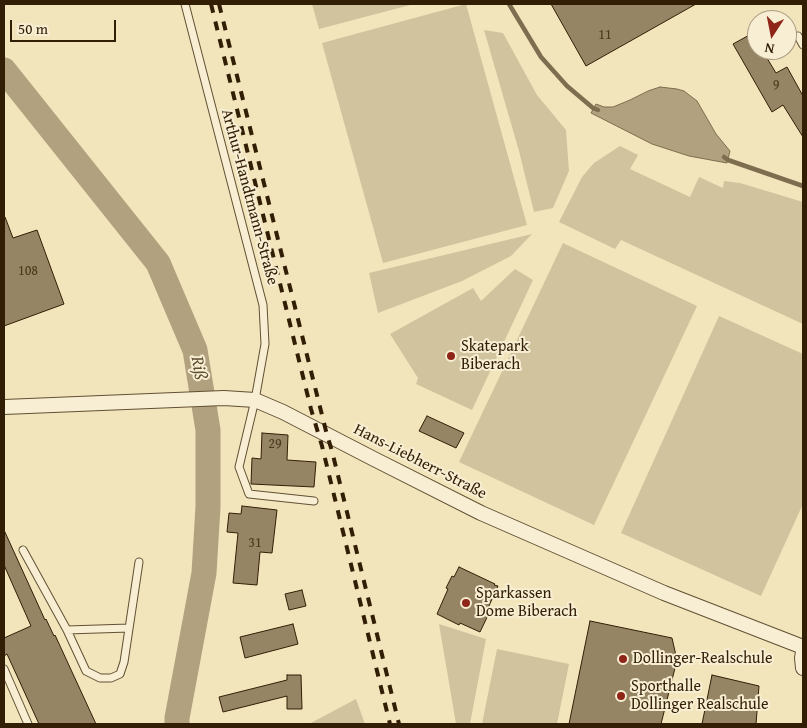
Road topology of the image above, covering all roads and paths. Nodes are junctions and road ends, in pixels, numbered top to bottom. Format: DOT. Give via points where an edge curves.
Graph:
graph roads {
  1 [pos="185,4"];
  2 [pos="798,36"];
  3 [pos="803,45"];
  4 [pos="255,400"];
  5 [pos="4,407"];
  6 [pos="314,501"];
  7 [pos="23,550"];
  8 [pos="139,562"];
  9 [pos="129,628"];
  10 [pos="67,630"];
  11 [pos="803,647"];
  12 [pos="803,652"];
  13 [pos="803,668"];
  14 [pos="4,669"];
  15 [pos="28,724"];
  1 -- 4 [label="lane, Arthur-Handtmann-Straße" via="263,305 265,344"];
  2 -- 3 [label="lane"];
  4 -- 5 [label="street, Hans-Liebherr-Straße" via="224,398"];
  4 -- 6 [label="lane, Arthur-Handtmann-Straße" via="239,466 249,494"];
  4 -- 11 [label="street, Hans-Liebherr-Straße" via="481,513 664,593"];
  7 -- 10 [label="lane"];
  8 -- 9 [label="lane"];
  9 -- 10 [label="lane"];
  9 -- 10 [label="lane" via="120,674 111,678 100,678 86,671"];
  12 -- 13 [label="street"];
  14 -- 15 [label="lane"];
}
